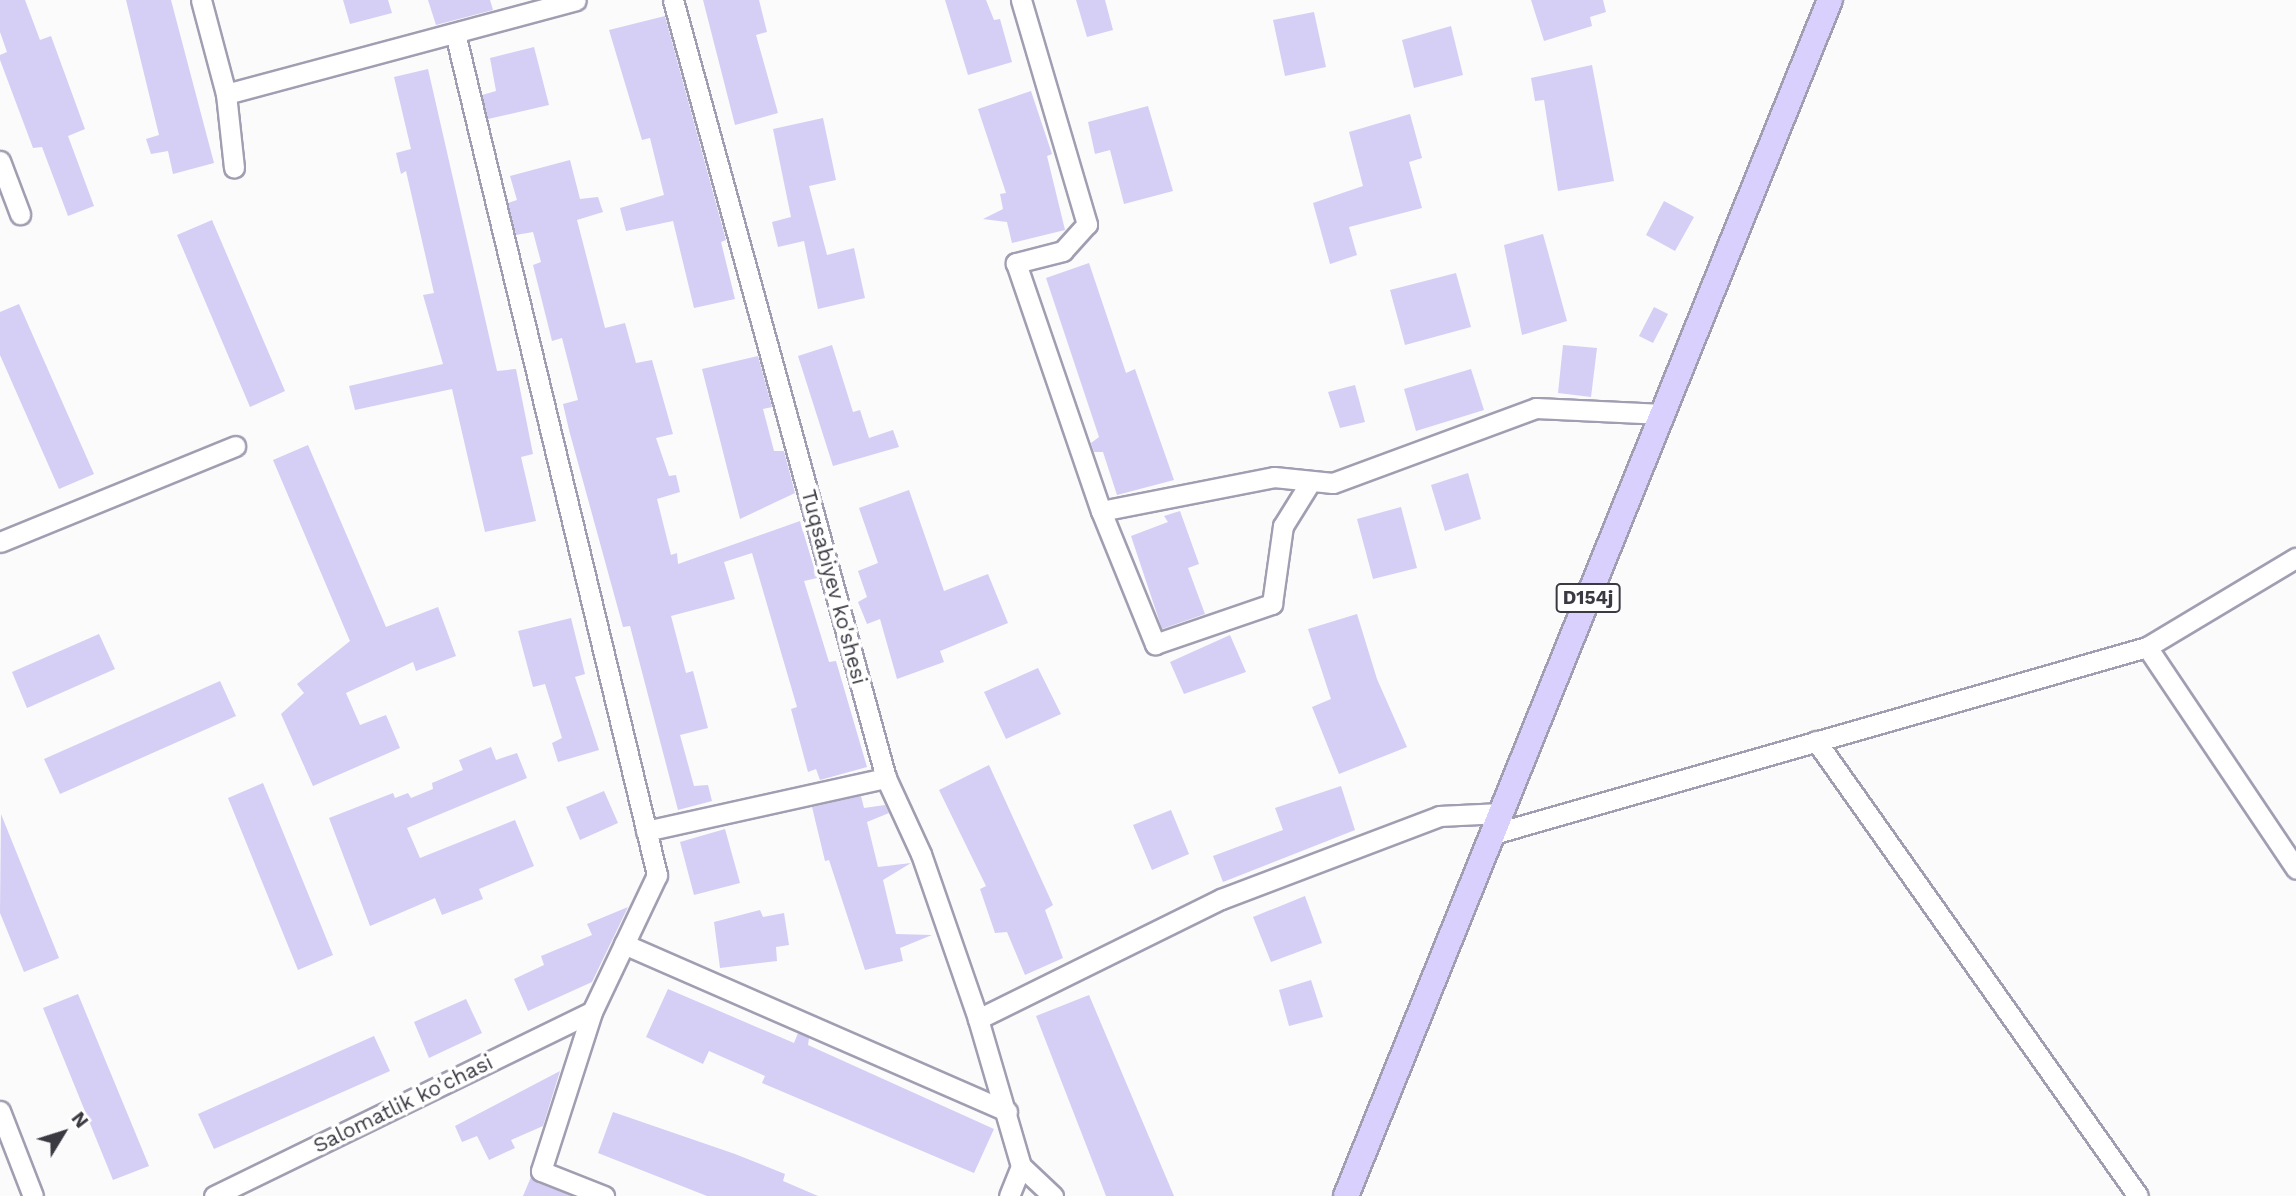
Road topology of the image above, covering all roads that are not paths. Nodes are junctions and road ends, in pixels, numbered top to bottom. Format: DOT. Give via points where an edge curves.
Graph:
graph roads {
  1 [pos="201,0"];
  2 [pos="576,0"];
  3 [pos="673,0"];
  4 [pos="1021,0"];
  5 [pos="1830,0"];
  6 [pos="456,33"];
  7 [pos="226,94"];
  8 [pos="0,161"];
  9 [pos="233,168"];
  10 [pos="20,214"];
  11 [pos="1663,414"];
  12 [pos="235,446"];
  13 [pos="1311,481"];
  14 [pos="1101,511"];
  15 [pos="0,542"];
  16 [pos="2296,558"];
  17 [pos="2147,646"];
  18 [pos="1816,741"];
  19 [pos="886,778"];
  20 [pos="1497,823"];
  21 [pos="646,831"];
  22 [pos="2296,869"];
  23 [pos="624,944"];
  24 [pos="592,1012"];
  25 [pos="978,1019"];
  26 [pos="0,1111"];
  27 [pos="1007,1111"];
  28 [pos="1021,1166"];
  29 [pos="33,1196"];
  30 [pos="214,1196"];
  31 [pos="604,1196"];
  32 [pos="1009,1196"];
  33 [pos="1053,1196"];
  34 [pos="1346,1196"];
  35 [pos="2138,1196"];
  1 -- 7 [label="street"];
  2 -- 6 [label="street"];
  3 -- 19 [label="street, Tuqsabiyev ko'shesi"];
  4 -- 14 [label="street" via="1087,224 1063,251 1016,263"];
  5 -- 11 [label="main road, D154j"];
  6 -- 7 [label="street"];
  6 -- 21 [label="street"];
  7 -- 9 [label="street"];
  8 -- 10 [label="street"];
  11 -- 13 [label="street" via="1536,408 1333,483"];
  11 -- 20 [label="main road, D154j"];
  12 -- 15 [label="street"];
  13 -- 14 [label="street" via="1274,477"];
  13 -- 14 [label="street" via="1283,526 1272,604 1155,644"];
  16 -- 17 [label="street"];
  17 -- 18 [label="street"];
  17 -- 22 [label="street"];
  18 -- 20 [label="street"];
  18 -- 35 [label="street"];
  19 -- 21 [label="street"];
  19 -- 25 [label="street, Tuqsabiyev ko'shesi" via="920,854"];
  20 -- 25 [label="street" via="1439,816 1221,900"];
  20 -- 34 [label="main road, D154j"];
  21 -- 23 [label="street" via="657,875"];
  23 -- 24 [label="street"];
  23 -- 27 [label="street"];
  24 -- 30 [label="street, Salomatlik ko'chasi"];
  24 -- 31 [label="street" via="541,1171"];
  25 -- 27 [label="street, Tuqsabiyev ko'shesi"];
  26 -- 29 [label="street"];
  27 -- 28 [label="street, Tuqsabiyev ko'shesi"];
  28 -- 32 [label="street"];
  28 -- 33 [label="street"];
}
